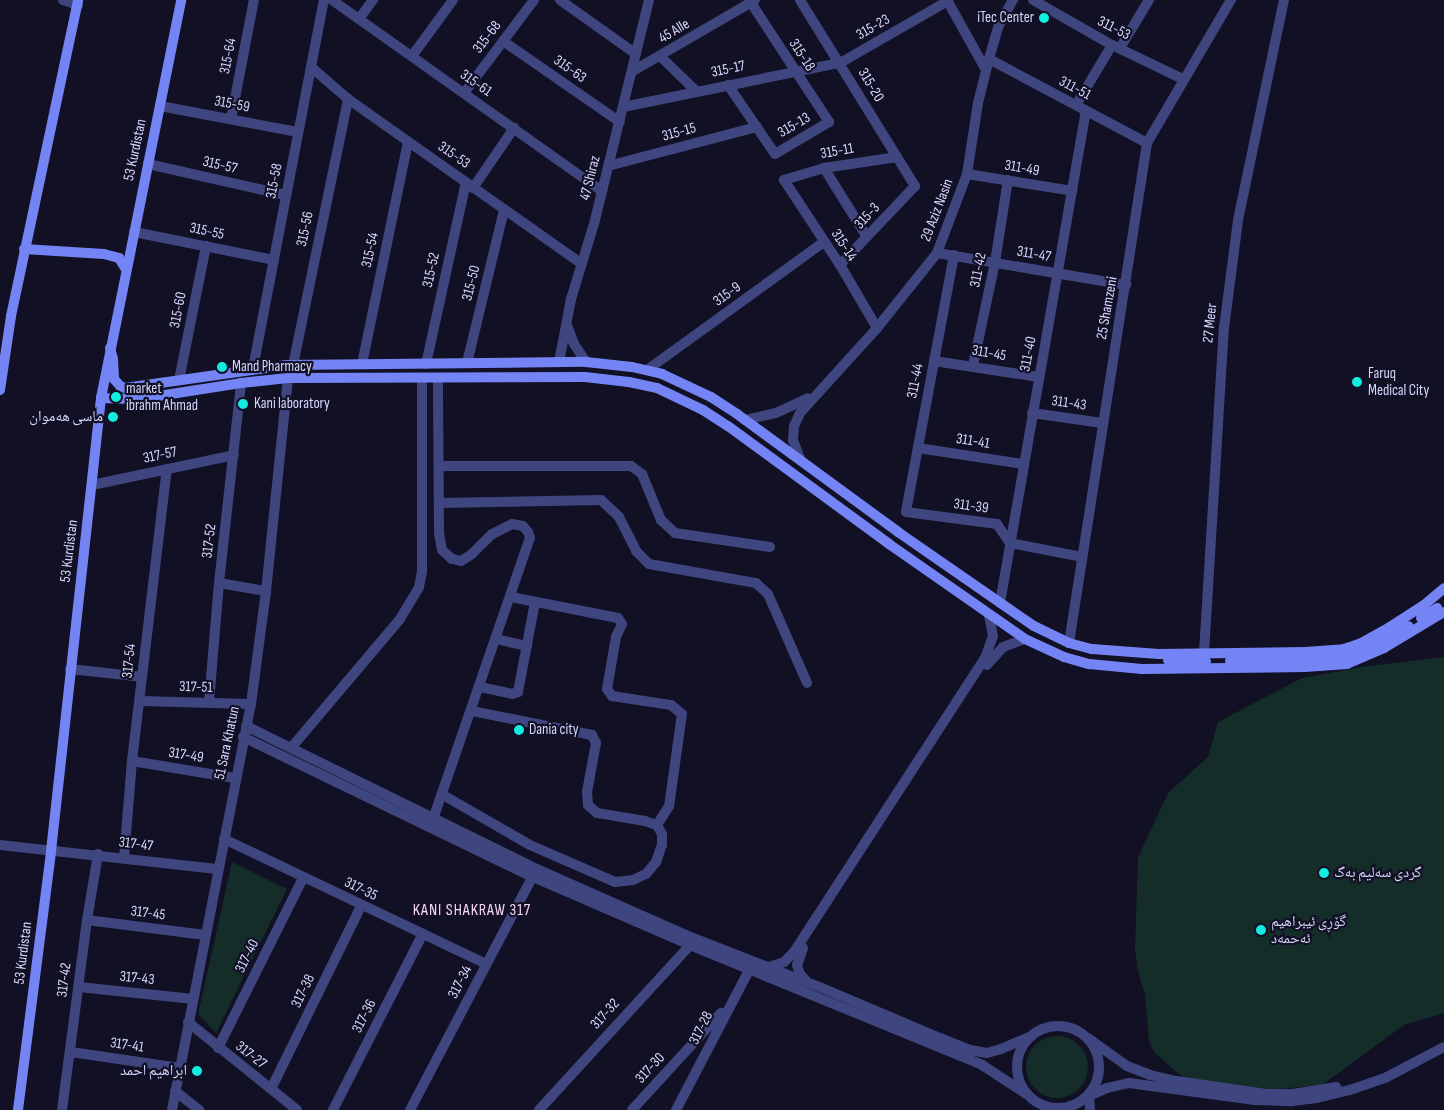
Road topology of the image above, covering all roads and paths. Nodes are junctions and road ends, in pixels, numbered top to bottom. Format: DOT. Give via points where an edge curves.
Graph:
graph roads {
  1 [pos="63,0"];
  2 [pos="181,0"];
  3 [pos="254,0"];
  4 [pos="324,0"];
  5 [pos="332,0"];
  6 [pos="373,0"];
  7 [pos="454,0"];
  8 [pos="534,0"];
  9 [pos="560,0"];
  10 [pos="650,0"];
  11 [pos="1013,0"];
  12 [pos="1033,0"];
  13 [pos="1149,0"];
  14 [pos="1231,0"];
  15 [pos="1284,0"];
  16 [pos="753,1"];
  17 [pos="947,1"];
  18 [pos="805,2"];
  19 [pos="78,3"];
  20 [pos="360,19"];
  21 [pos="503,40"];
  22 [pos="1116,46"];
  23 [pos="636,54"];
  24 [pos="412,56"];
  25 [pos="660,56"];
  26 [pos="989,59"];
  27 [pos="840,63"];
  28 [pos="311,67"];
  29 [pos="986,70"];
  30 [pos="632,71"];
  31 [pos="795,71"];
  32 [pos="1182,79"];
  33 [pos="728,85"];
  34 [pos="696,91"];
  35 [pos="464,93"];
  36 [pos="348,99"];
  37 [pos="160,106"];
  38 [pos="1076,106"];
  39 [pos="623,107"];
  40 [pos="1086,111"];
  41 [pos="231,119"];
  42 [pos="620,122"];
  43 [pos="829,122"];
  44 [pos="514,128"];
  45 [pos="757,128"];
  46 [pos="298,132"];
  47 [pos="408,142"];
  48 [pos="1147,143"];
  49 [pos="897,157"];
  50 [pos="148,164"];
  51 [pos="608,166"];
  52 [pos="824,168"];
  53 [pos="967,174"];
  54 [pos="784,180"];
  55 [pos="1008,180"];
  56 [pos="470,185"];
  57 [pos="915,186"];
  58 [pos="602,190"];
  59 [pos="1072,192"];
  60 [pos="286,195"];
  61 [pos="504,210"];
  62 [pos="134,232"];
  63 [pos="867,237"];
  64 [pos="824,242"];
  65 [pos="206,246"];
  66 [pos="24,249"];
  67 [pos="937,253"];
  68 [pos="954,255"];
  69 [pos="274,260"];
  70 [pos="995,262"];
  71 [pos="582,264"];
  72 [pos="840,265"];
  73 [pos="126,269"];
  74 [pos="1059,273"];
  75 [pos="1126,285"];
  76 [pos="0,314"];
  77 [pos="11,316"];
  78 [pos="566,324"];
  79 [pos="877,328"];
  80 [pos="110,348"];
  81 [pos="934,361"];
  82 [pos="559,362"];
  83 [pos="586,362"];
  84 [pos="467,363"];
  85 [pos="509,363"];
  86 [pos="362,364"];
  87 [pos="426,364"];
  88 [pos="292,365"];
  89 [pos="973,365"];
  90 [pos="253,368"];
  91 [pos="647,370"];
  92 [pos="1038,377"];
  93 [pos="288,378"];
  94 [pos="422,378"];
  95 [pos="438,378"];
  96 [pos="508,378"];
  97 [pos="179,380"];
  98 [pos="241,383"];
  99 [pos="139,386"];
  100 [pos="0,390"];
  101 [pos="815,394"];
  102 [pos="101,398"];
  103 [pos="139,399"];
  104 [pos="1032,413"];
  105 [pos="745,420"];
  106 [pos="1102,423"];
  107 [pos="918,448"];
  108 [pos="234,454"];
  109 [pos="801,461"];
  110 [pos="1024,464"];
  111 [pos="439,466"];
  112 [pos="167,469"];
  113 [pos="92,485"];
  114 [pos="439,502"];
  115 [pos="906,512"];
  116 [pos="898,532"];
  117 [pos="1010,543"];
  118 [pos="889,544"];
  119 [pos="770,547"];
  120 [pos="1082,557"];
  121 [pos="219,583"];
  122 [pos="1444,588"];
  123 [pos="266,591"];
  124 [pos="511,598"];
  125 [pos="535,602"];
  126 [pos="1000,603"];
  127 [pos="1440,610"];
  128 [pos="989,615"];
  129 [pos="496,639"];
  130 [pos="1026,639"];
  131 [pos="1069,643"];
  132 [pos="527,646"];
  133 [pos="1128,652"];
  134 [pos="1204,653"];
  135 [pos="70,669"];
  136 [pos="142,677"];
  137 [pos="806,683"];
  138 [pos="480,686"];
  139 [pos="140,701"];
  140 [pos="209,702"];
  141 [pos="250,704"];
  142 [pos="472,711"];
  143 [pos="246,726"];
  144 [pos="244,737"];
  145 [pos="290,748"];
  146 [pos="132,762"];
  147 [pos="235,778"];
  148 [pos="442,795"];
  149 [pos="432,822"];
  150 [pos="657,825"];
  151 [pos="224,839"];
  152 [pos="0,844"];
  153 [pos="51,851"];
  154 [pos="98,854"];
  155 [pos="124,858"];
  156 [pos="217,869"];
  157 [pos="535,873"];
  158 [pos="303,878"];
  159 [pos="362,906"];
  160 [pos="87,920"];
  161 [pos="205,935"];
  162 [pos="422,935"];
  163 [pos="691,942"];
  164 [pos="486,964"];
  165 [pos="752,965"];
  166 [pos="769,967"];
  167 [pos="808,982"];
  168 [pos="79,987"];
  169 [pos="193,999"];
  170 [pos="731,1003"];
  171 [pos="188,1022"];
  172 [pos="1031,1036"];
  173 [pos="1088,1038"];
  174 [pos="1444,1040"];
  175 [pos="1444,1047"];
  176 [pos="218,1048"];
  177 [pos="71,1052"];
  178 [pos="180,1068"];
  179 [pos="271,1089"];
  180 [pos="175,1091"];
  181 [pos="1028,1096"];
  182 [pos="1088,1096"];
  183 [pos="1038,1107"];
  184 [pos="18,1110"];
  185 [pos="62,1110"];
  186 [pos="172,1110"];
  187 [pos="199,1110"];
  188 [pos="297,1110"];
  189 [pos="333,1110"];
  190 [pos="410,1110"];
  191 [pos="538,1110"];
  192 [pos="632,1110"];
  193 [pos="676,1110"];
  194 [pos="1090,1110"];
  1 -- 19 [label="street"];
  2 -- 37 [label="main road, 53 Kurdistan"];
  3 -- 41 [label="street, 315-64"];
  4 -- 28 [label="street, 315-58"];
  5 -- 20 [label="street, 315-61"];
  6 -- 20 [label="street"];
  7 -- 24 [label="street"];
  8 -- 21 [label="street, 315-68"];
  9 -- 23 [label="street"];
  10 -- 23 [label="street, 47 Shiraz"];
  11 -- 26 [label="street, 29 Aziz Nasin" via="999,25"];
  12 -- 22 [label="street, 311-53"];
  13 -- 22 [label="street"];
  14 -- 32 [label="street, 25 Shamzeni"];
  15 -- 134 [label="street, 27 Meer" via="1238,220 1224,328"];
  16 -- 25 [label="street, 45 Alle"];
  16 -- 31 [label="street, 315-18"];
  17 -- 27 [label="street, 315-23"];
  17 -- 29 [label="street"];
  18 -- 27 [label="street, 315-20"];
  19 -- 66 [label="main road"];
  20 -- 24 [label="street, 315-61"];
  21 -- 35 [label="street, 315-68"];
  21 -- 42 [label="street, 315-63"];
  22 -- 32 [label="street, 311-53"];
  22 -- 38 [label="street"];
  23 -- 30 [label="street, 47 Shiraz"];
  24 -- 35 [label="street, 315-61"];
  25 -- 30 [label="street, 45 Alle"];
  25 -- 34 [label="street"];
  26 -- 29 [label="street, 29 Aziz Nasin"];
  26 -- 38 [label="street, 311-51"];
  27 -- 31 [label="street, 315-17"];
  27 -- 49 [label="street, 315-20"];
  28 -- 36 [label="street, 315-53"];
  28 -- 46 [label="street, 315-58"];
  29 -- 53 [label="street, 29 Aziz Nasin"];
  30 -- 39 [label="street, 47 Shiraz"];
  31 -- 33 [label="street, 315-17"];
  31 -- 43 [label="street, 315-18"];
  32 -- 48 [label="street, 25 Shamzeni"];
  33 -- 34 [label="street, 315-17"];
  33 -- 45 [label="street"];
  34 -- 39 [label="street, 315-17"];
  35 -- 44 [label="street, 315-61"];
  36 -- 47 [label="street, 315-53"];
  36 -- 88 [label="street, 315-56"];
  37 -- 41 [label="street, 315-59"];
  37 -- 50 [label="main road, 53 Kurdistan"];
  38 -- 40 [label="street, 311-51"];
  39 -- 42 [label="street, 47 Shiraz"];
  40 -- 48 [label="street, 311-51"];
  40 -- 59 [label="street, 311-40"];
  41 -- 46 [label="street, 315-59"];
  42 -- 51 [label="street, 47 Shiraz"];
  43 -- 45 [label="street, 315-13" via="775,154"];
  44 -- 56 [label="street"];
  44 -- 58 [label="street, 315-61"];
  45 -- 51 [label="street, 315-15"];
  46 -- 60 [label="street, 315-58"];
  47 -- 56 [label="street, 315-53"];
  47 -- 86 [label="street, 315-54"];
  48 -- 75 [label="street, 25 Shamzeni"];
  49 -- 52 [label="street, 315-11"];
  49 -- 57 [label="street, 315-20"];
  50 -- 60 [label="street, 315-57"];
  50 -- 62 [label="main road, 53 Kurdistan"];
  51 -- 58 [label="street, 47 Shiraz"];
  52 -- 54 [label="street, 315-11"];
  52 -- 63 [label="street"];
  53 -- 55 [label="street, 311-49"];
  53 -- 67 [label="street, 29 Aziz Nasin"];
  54 -- 64 [label="street, 315-14"];
  55 -- 59 [label="street, 311-49"];
  55 -- 70 [label="street, 311-42"];
  56 -- 61 [label="street, 315-53"];
  56 -- 87 [label="street, 315-52"];
  57 -- 63 [label="street, 315-3"];
  58 -- 71 [label="street, 47 Shiraz"];
  59 -- 74 [label="street, 311-40"];
  60 -- 69 [label="street, 315-58"];
  61 -- 71 [label="street, 315-53"];
  61 -- 84 [label="street, 315-50"];
  62 -- 65 [label="street, 315-55"];
  62 -- 73 [label="main road, 53 Kurdistan"];
  63 -- 72 [label="street, 315-3"];
  64 -- 72 [label="street, 315-14"];
  64 -- 91 [label="street, 315-9"];
  65 -- 69 [label="street, 315-55"];
  65 -- 97 [label="street, 315-60"];
  66 -- 73 [label="main road" via="104,254 119,258"];
  66 -- 77 [label="main road"];
  67 -- 68 [label="street, 311-47"];
  67 -- 79 [label="street, 29 Aziz Nasin"];
  68 -- 70 [label="street, 311-47"];
  68 -- 81 [label="street, 311-44"];
  69 -- 90 [label="street, 315-58"];
  70 -- 74 [label="street, 311-47"];
  70 -- 89 [label="street, 311-42"];
  71 -- 78 [label="street, 47 Shiraz"];
  72 -- 79 [label="street, 315-14"];
  73 -- 80 [label="main road, 53 Kurdistan"];
  74 -- 75 [label="street, 311-47"];
  74 -- 92 [label="street, 311-40"];
  75 -- 106 [label="street, 25 Shamzeni"];
  76 -- 77 [label="main road"];
  77 -- 100 [label="main road"];
  78 -- 82 [label="street, 47 Shiraz"];
  78 -- 83 [label="street"];
  79 -- 101 [label="street, 29 Aziz Nasin"];
  80 -- 99 [label="main road" via="117,384 126,388"];
  80 -- 102 [label="main road, 53 Kurdistan"];
  81 -- 89 [label="street, 311-45"];
  81 -- 107 [label="street, 311-44"];
  82 -- 83 [label="main road"];
  82 -- 85 [label="main road"];
  83 -- 91 [label="main road"];
  84 -- 85 [label="main road"];
  84 -- 87 [label="main road"];
  85 -- 96 [label="main road"];
  86 -- 87 [label="main road"];
  86 -- 88 [label="main road"];
  88 -- 90 [label="main road"];
  89 -- 92 [label="street, 311-45"];
  90 -- 97 [label="main road"];
  91 -- 105 [label="main road" via="702,392"];
  92 -- 104 [label="street, 311-40"];
  93 -- 94 [label="main road"];
  93 -- 98 [label="main road"];
  93 -- 123 [label="street, 51 Sara Khatun"];
  94 -- 95 [label="main road"];
  94 -- 145 [label="street" via="422,571 419,587 400,619"];
  95 -- 96 [label="main road"];
  95 -- 111 [label="street"];
  96 -- 118 [label="main road" via="585,378 657,388 728,426"];
  97 -- 99 [label="main road"];
  98 -- 103 [label="main road"];
  98 -- 108 [label="street, 317-52"];
  99 -- 103 [label="main road" via="136,393"];
  101 -- 105 [label="street, 29 Aziz Nasin" via="786,410"];
  101 -- 109 [label="street, 29 Aziz Nasin" via="794,426 794,447"];
  102 -- 103 [label="main road"];
  102 -- 113 [label="main road, 53 Kurdistan"];
  104 -- 106 [label="street, 311-43"];
  104 -- 110 [label="street, 311-40"];
  105 -- 109 [label="main road"];
  106 -- 120 [label="street, 25 Shamzeni"];
  107 -- 110 [label="street, 311-41"];
  107 -- 115 [label="street, 311-44"];
  108 -- 112 [label="street, 317-57"];
  108 -- 121 [label="street, 317-52"];
  109 -- 116 [label="main road"];
  110 -- 117 [label="street, 311-40"];
  111 -- 114 [label="street"];
  111 -- 119 [label="street" via="631,466 642,474 661,520 675,533"];
  112 -- 113 [label="street, 317-57"];
  112 -- 136 [label="street, 317-54"];
  113 -- 135 [label="main road, 53 Kurdistan"];
  114 -- 124 [label="street" via="440,545 452,560 468,558 492,534 508,525 519,524 528,532 529,544"];
  114 -- 137 [label="street" via="600,500 619,516 636,551 649,564 756,583 768,594"];
  115 -- 117 [label="street, 311-39" via="998,524"];
  116 -- 118 [label="main road"];
  116 -- 126 [label="main road"];
  117 -- 120 [label="street"];
  117 -- 126 [label="street, 311-40"];
  118 -- 128 [label="main road"];
  120 -- 131 [label="street, 25 Shamzeni"];
  121 -- 123 [label="street"];
  121 -- 140 [label="street, 317-52"];
  122 -- 134 [label="main road" via="1390,627 1361,643 1344,648 1305,652"];
  123 -- 141 [label="street, 51 Sara Khatun"];
  124 -- 125 [label="street"];
  124 -- 129 [label="street"];
  125 -- 132 [label="street"];
  125 -- 150 [label="street" via="618,618 622,624 616,637 608,689 612,696 671,705 682,714 669,806"];
  126 -- 131 [label="main road" via="1034,626"];
  127 -- 130 [label="main road" via="1367,657 1347,664 1306,667 1110,667 1064,657"];
  127 -- 133 [label="main road" via="1348,655 1300,660 1214,661 1170,660"];
  128 -- 130 [label="main road"];
  128 -- 166 [label="street" via="993,636 986,656 794,952 784,962"];
  129 -- 132 [label="street"];
  129 -- 138 [label="street"];
  130 -- 167 [label="street" via="1006,645 990,660 803,949 797,965"];
  131 -- 133 [label="main road"];
  132 -- 138 [label="street" via="518,692 512,694"];
  133 -- 134 [label="main road"];
  135 -- 136 [label="street"];
  135 -- 153 [label="main road, 53 Kurdistan"];
  136 -- 139 [label="street, 317-54"];
  138 -- 142 [label="street"];
  139 -- 140 [label="street, 317-51"];
  139 -- 146 [label="street, 317-54"];
  140 -- 141 [label="street, 317-51"];
  141 -- 143 [label="street, 51 Sara Khatun"];
  142 -- 148 [label="street"];
  142 -- 150 [label="street" via="592,735 596,742 587,792 588,805 596,813"];
  143 -- 144 [label="street, 51 Sara Khatun"];
  143 -- 145 [label="street"];
  144 -- 147 [label="street, 51 Sara Khatun"];
  144 -- 149 [label="street"];
  145 -- 149 [label="street"];
  146 -- 147 [label="street, 317-49"];
  146 -- 155 [label="street, 317-54"];
  147 -- 151 [label="street, 51 Sara Khatun"];
  148 -- 149 [label="street"];
  148 -- 150 [label="street" via="530,846 615,882 633,880 646,874 656,862 662,846 662,834"];
  149 -- 157 [label="street"];
  151 -- 156 [label="street, 51 Sara Khatun"];
  151 -- 158 [label="street, 317-35"];
  152 -- 153 [label="street, 317-47"];
  153 -- 154 [label="street, 317-47"];
  153 -- 184 [label="main road, 53 Kurdistan"];
  154 -- 155 [label="street, 317-47"];
  154 -- 160 [label="street, 317-42"];
  155 -- 156 [label="street, 317-47"];
  156 -- 161 [label="street, 51 Sara Khatun"];
  157 -- 163 [label="street"];
  157 -- 164 [label="street, 317-34"];
  158 -- 159 [label="street, 317-35"];
  158 -- 176 [label="street, 317-40"];
  159 -- 162 [label="street, 317-35"];
  159 -- 179 [label="street, 317-38"];
  160 -- 161 [label="street, 317-45"];
  160 -- 168 [label="street, 317-42"];
  161 -- 169 [label="street, 51 Sara Khatun"];
  162 -- 164 [label="street, 317-35"];
  162 -- 189 [label="street, 317-36"];
  163 -- 165 [label="street"];
  163 -- 191 [label="street, 317-32"];
  164 -- 190 [label="street, 317-34"];
  165 -- 166 [label="street"];
  165 -- 170 [label="street, 317-28"];
  165 -- 181 [label="street" via="982,1065"];
  166 -- 167 [label="street"];
  167 -- 172 [label="street" via="979,1052 996,1051"];
  168 -- 169 [label="street, 317-43"];
  168 -- 177 [label="street, 317-42"];
  169 -- 171 [label="street, 51 Sara Khatun"];
  170 -- 192 [label="street, 317-30"];
  170 -- 193 [label="street, 317-28"];
  171 -- 176 [label="street, 317-27"];
  171 -- 178 [label="street, 51 Sara Khatun"];
  172 -- 173 [label="street" via="1043,1029 1063,1026"];
  172 -- 181 [label="street" via="1022,1046 1017,1065 1018,1078"];
  173 -- 174 [label="street" via="1119,1061 1150,1075 1215,1088 1280,1094 1310,1092 1362,1080"];
  173 -- 182 [label="street" via="1100,1063 1098,1077"];
  175 -- 182 [label="street" via="1376,1082 1306,1099 1247,1100 1129,1082"];
  176 -- 179 [label="street, 317-27"];
  177 -- 178 [label="street, 317-41"];
  177 -- 185 [label="street, 317-42"];
  178 -- 180 [label="street, 51 Sara Khatun"];
  179 -- 188 [label="street, 317-27"];
  180 -- 186 [label="street, 51 Sara Khatun"];
  180 -- 187 [label="street"];
  181 -- 183 [label="street"];
  182 -- 183 [label="street" via="1065,1108"];
  182 -- 194 [label="street"];
}
